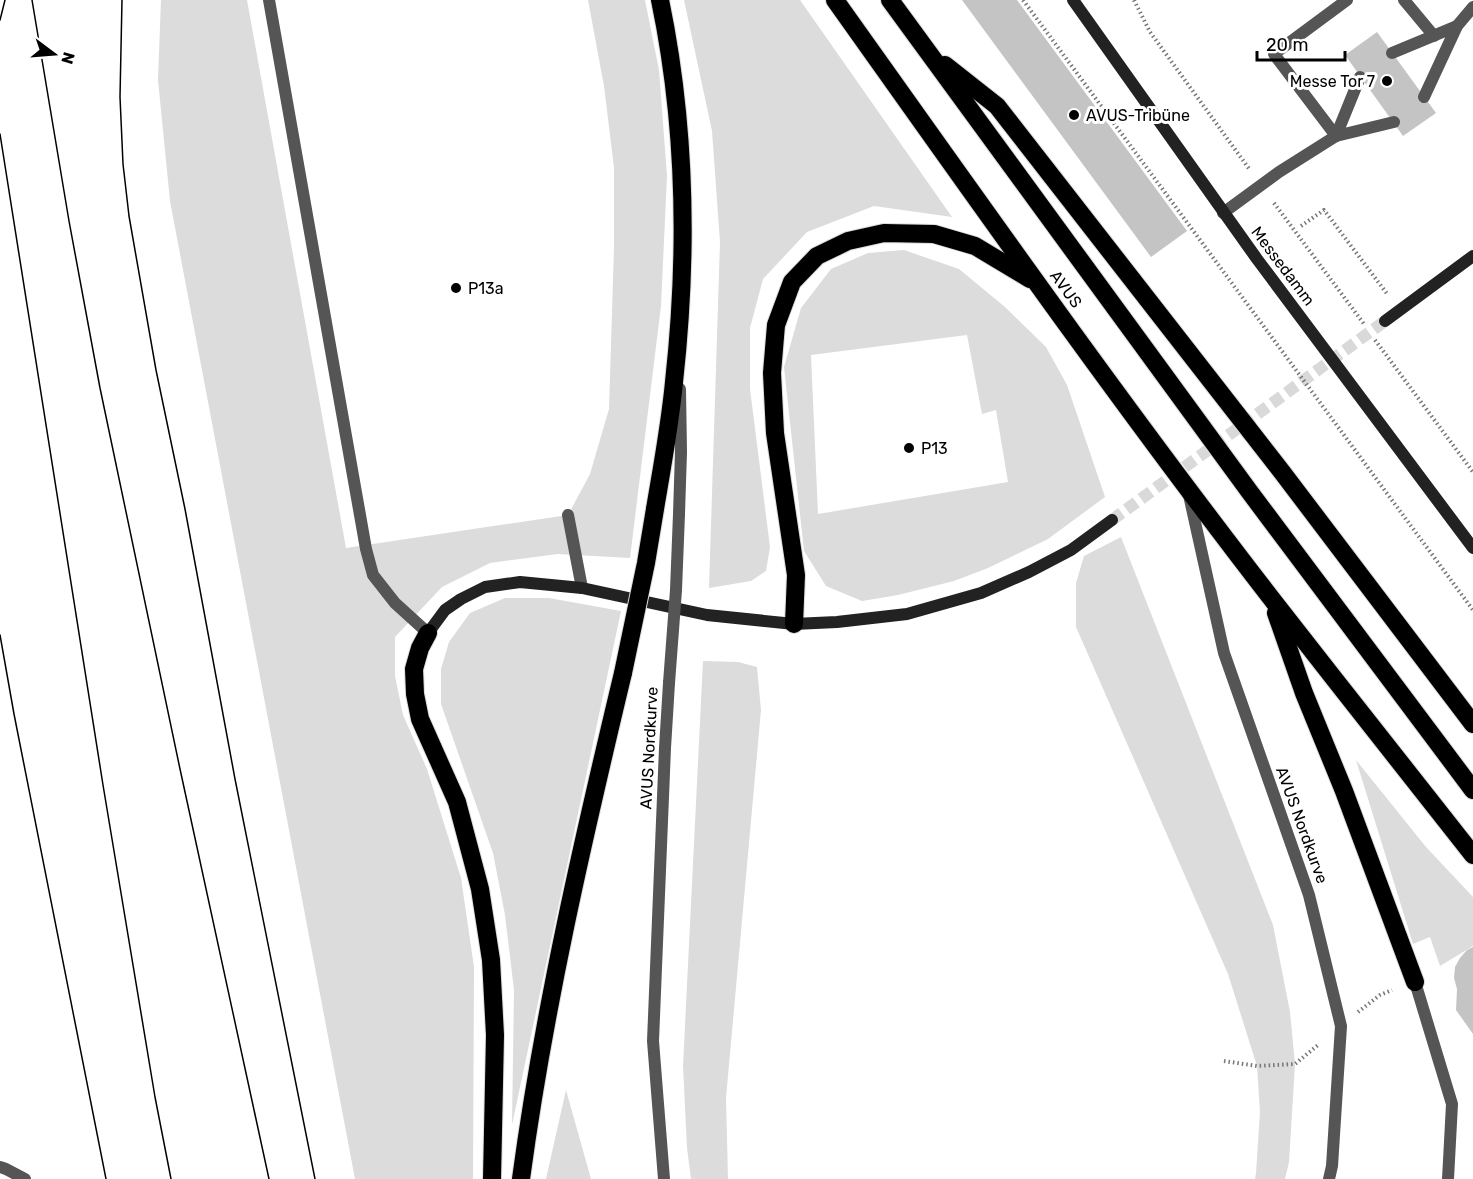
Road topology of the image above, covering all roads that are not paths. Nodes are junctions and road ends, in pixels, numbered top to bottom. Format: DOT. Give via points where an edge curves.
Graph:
graph roads {
  1 [pos="269,0"];
  2 [pos="660,0"];
  3 [pos="835,0"];
  4 [pos="890,0"];
  5 [pos="1073,0"];
  6 [pos="1347,0"];
  7 [pos="1404,0"];
  8 [pos="1473,7"];
  9 [pos="1457,26"];
  10 [pos="1434,36"];
  11 [pos="925,49"];
  12 [pos="1392,53"];
  13 [pos="1360,77"];
  14 [pos="1424,97"];
  15 [pos="1394,122"];
  16 [pos="1336,136"];
  17 [pos="1223,213"];
  18 [pos="1473,256"];
  19 [pos="1036,282"];
  20 [pos="680,319"];
  21 [pos="1385,321"];
  22 [pos="1188,488"];
  23 [pos="568,515"];
  24 [pos="1112,520"];
  25 [pos="1473,548"];
  26 [pos="582,588"];
  27 [pos="1271,598"];
  28 [pos="794,624"];
  29 [pos="428,633"];
  30 [pos="1473,724"];
  31 [pos="1473,790"];
  32 [pos="1473,855"];
  33 [pos="1415,982"];
  34 [pos="0,1167"];
  35 [pos="25,1179"];
  36 [pos="492,1179"];
  37 [pos="521,1179"];
  38 [pos="664,1179"];
  39 [pos="1329,1179"];
  40 [pos="1448,1179"];
  1 -- 29 [label="lane" via="366,549 373,575 395,603"];
  2 -- 20 [label="highway" via="674,79 683,193"];
  3 -- 19 [label="highway, AVUS"];
  4 -- 11 [label="highway"];
  5 -- 17 [label="main road, Messedamm"];
  6 -- 16 [label="lane" via="1274,54"];
  7 -- 10 [label="lane"];
  8 -- 9 [label="lane"];
  9 -- 10 [label="lane"];
  9 -- 14 [label="lane"];
  10 -- 12 [label="lane"];
  11 -- 30 [label="highway" via="997,106"];
  11 -- 31 [label="highway"];
  13 -- 16 [label="lane"];
  15 -- 16 [label="lane"];
  16 -- 17 [label="lane"];
  17 -- 25 [label="main road, Messedamm"];
  18 -- 21 [label="main road"];
  19 -- 22 [label="highway, AVUS"];
  19 -- 28 [label="highway" via="975,246 934,234 884,233 849,241 818,256 792,282 776,325 772,373 775,433 796,575"];
  20 -- 37 [label="highway, bridge" via="646,563 548,1009"];
  20 -- 38 [label="lane, AVUS Nordkurve, bridge" via="679,514 653,1041"];
  22 -- 27 [label="highway, AVUS"];
  22 -- 39 [label="lane, AVUS Nordkurve" via="1224,653 1309,895 1341,1026"];
  23 -- 26 [label="lane"];
  24 -- 28 [label="main road" via="1071,550 981,593 907,614"];
  26 -- 28 [label="main road" via="707,615"];
  26 -- 29 [label="main road" via="520,582 485,587 445,610"];
  27 -- 32 [label="highway, AVUS"];
  27 -- 33 [label="highway"];
  29 -- 36 [label="highway" via="414,669 415,694 420,719 457,802 480,889 491,960 495,1035"];
  33 -- 40 [label="lane" via="1452,1104"];
  34 -- 35 [label="lane"];
}
